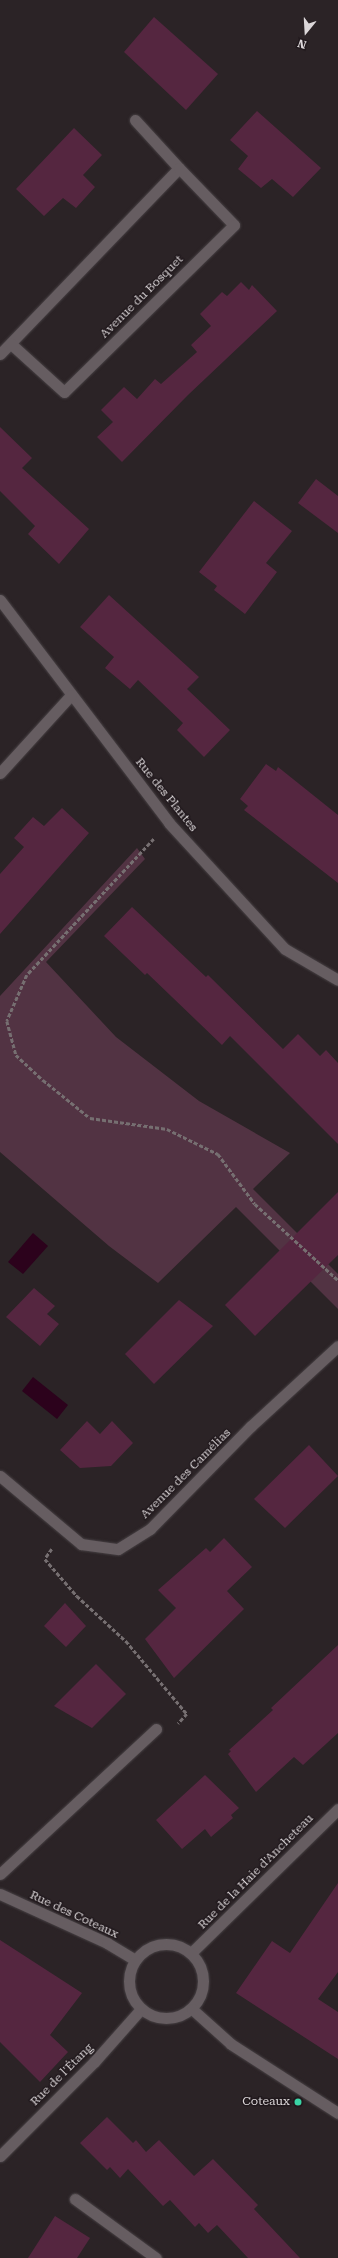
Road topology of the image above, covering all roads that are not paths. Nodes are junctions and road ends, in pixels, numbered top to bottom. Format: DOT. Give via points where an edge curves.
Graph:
graph roads {
  1 [pos="135,120"];
  2 [pos="179,168"];
  3 [pos="10,344"];
  4 [pos="0,354"];
  5 [pos="0,600"];
  6 [pos="71,695"];
  7 [pos="0,773"];
  8 [pos="338,980"];
  9 [pos="338,1346"];
  10 [pos="0,1476"];
  11 [pos="156,1729"];
  12 [pos="338,1809"];
  13 [pos="0,1874"];
  14 [pos="0,1894"];
  15 [pos="192,1954"];
  16 [pos="135,1960"];
  17 [pos="192,2009"];
  18 [pos="140,2010"];
  19 [pos="338,2113"];
  20 [pos="0,2156"];
  21 [pos="76,2199"];
  22 [pos="156,2258"];
  1 -- 2 [label="street, Avenue du Bosquet"];
  2 -- 3 [label="street"];
  2 -- 3 [label="street, Avenue du Bosquet" via="234,225 64,392"];
  3 -- 4 [label="street"];
  5 -- 6 [label="street, Rue des Plantes"];
  6 -- 7 [label="street"];
  6 -- 8 [label="street, Rue des Plantes" via="169,823 285,949"];
  9 -- 10 [label="street, Avenue des Camélias" via="252,1426 150,1529 118,1549 81,1544"];
  11 -- 13 [label="street"];
  12 -- 15 [label="street, Rue de la Haie d'Ancheteau"];
  14 -- 16 [label="street, Rue des Coteaux" via="107,1943"];
  15 -- 16 [label="street" via="178,1945 165,1943 152,1946"];
  15 -- 17 [label="street" via="203,1976 203,1989"];
  16 -- 18 [label="street" via="128,1984"];
  17 -- 18 [label="street" via="179,2016 166,2018"];
  17 -- 19 [label="street" via="231,2044"];
  18 -- 20 [label="street, Rue de l'Étang" via="94,2062"];
  21 -- 22 [label="street"];
}
